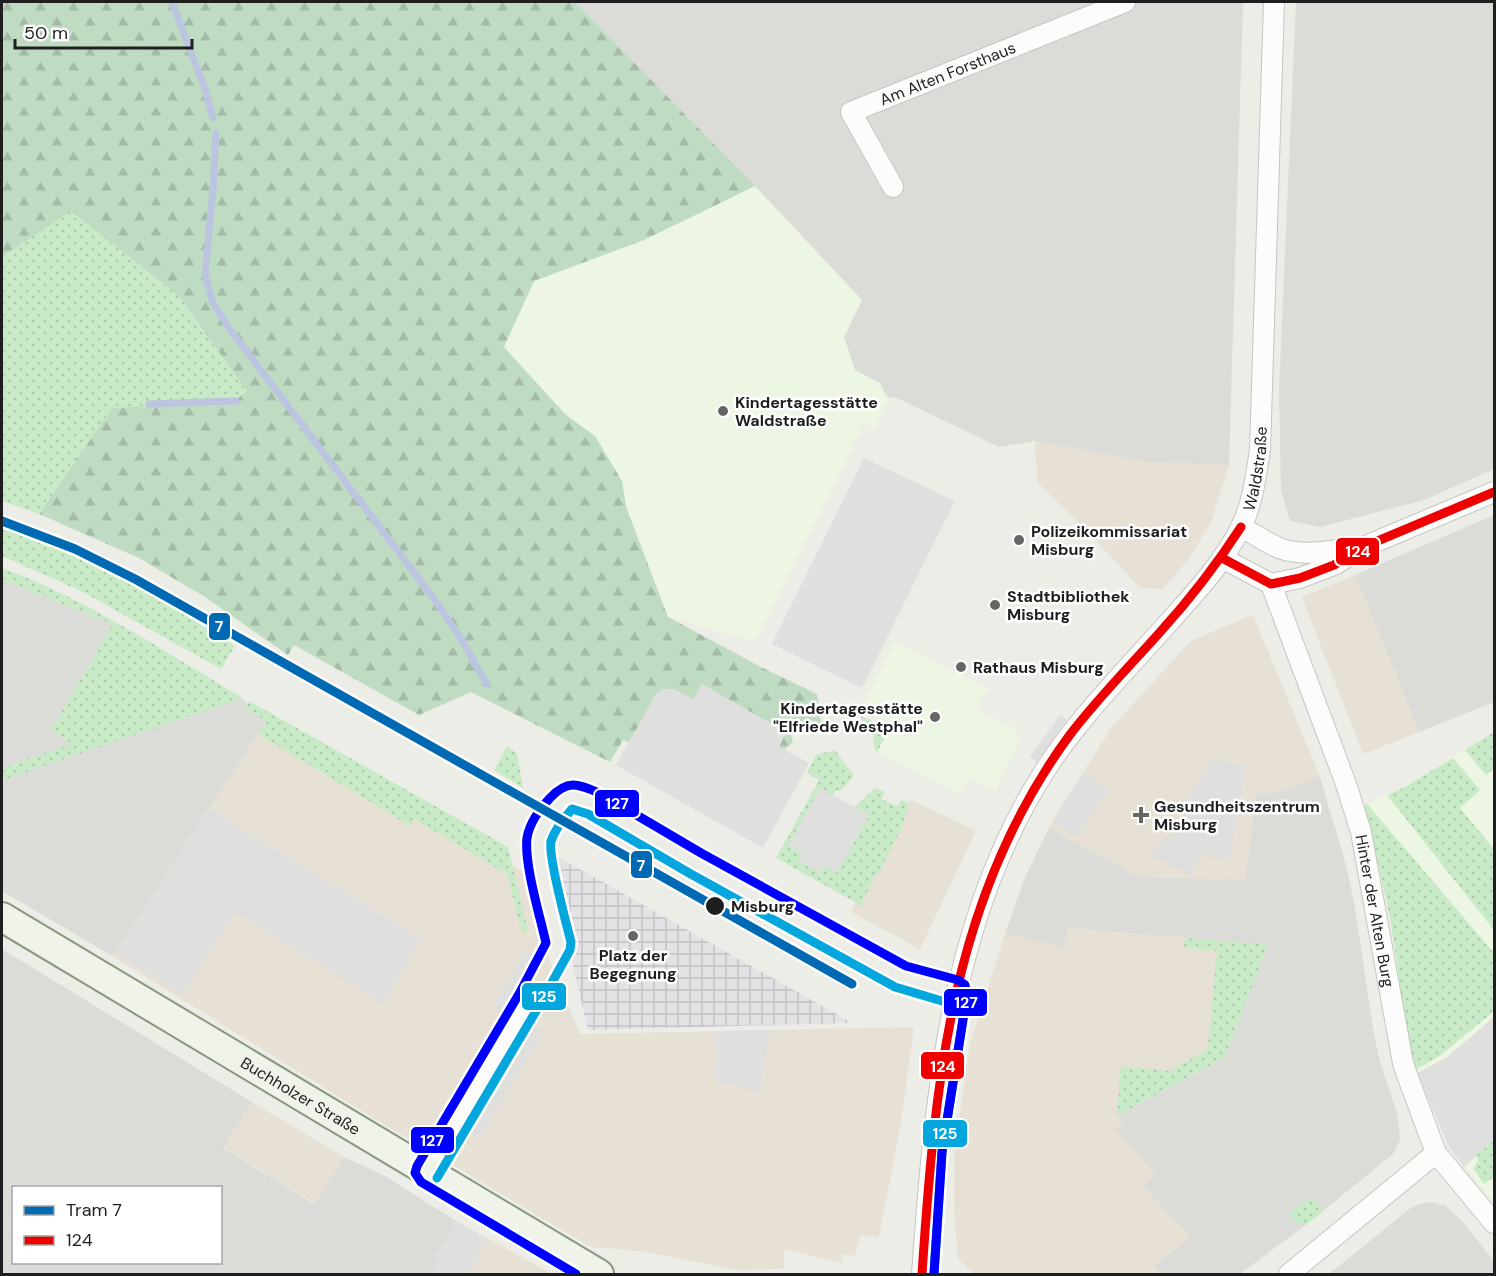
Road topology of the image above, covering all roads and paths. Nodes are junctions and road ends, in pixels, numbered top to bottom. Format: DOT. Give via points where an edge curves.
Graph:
graph roads {
  1 [pos="1125,2"];
  2 [pos="1274,2"];
  3 [pos="893,188"];
  4 [pos="1494,492"];
  5 [pos="1241,527"];
  6 [pos="1368,545"];
  7 [pos="1222,558"];
  8 [pos="1271,584"];
  9 [pos="2,917"];
  10 [pos="529,1000"];
  11 [pos="1436,1153"];
  12 [pos="427,1172"];
  13 [pos="1494,1223"];
  14 [pos="599,1275"];
  15 [pos="922,1275"];
  16 [pos="1289,1275"];
  1 -- 3 [label="street, Am Alten Forsthaus" via="851,112"];
  2 -- 5 [label="street, Waldstraße" via="1260,450 1249,508"];
  4 -- 6 [label="street"];
  5 -- 6 [label="street" via="1293,551 1326,552"];
  5 -- 7 [label="street, Waldstraße"];
  6 -- 8 [label="street" via="1334,565"];
  7 -- 8 [label="street"];
  7 -- 15 [label="street, Waldstraße" via="1088,711 1036,785 1001,853 974,925 956,992 930,1151"];
  8 -- 11 [label="street, Hinter der Alten Burg" via="1361,832 1403,1063"];
  9 -- 12 [label="main road, Buchholzer Straße"];
  10 -- 12 [label="street"];
  11 -- 13 [label="street, Hinter der Alten Burg"];
  11 -- 16 [label="street"];
  12 -- 14 [label="main road, Buchholzer Straße"];
}
